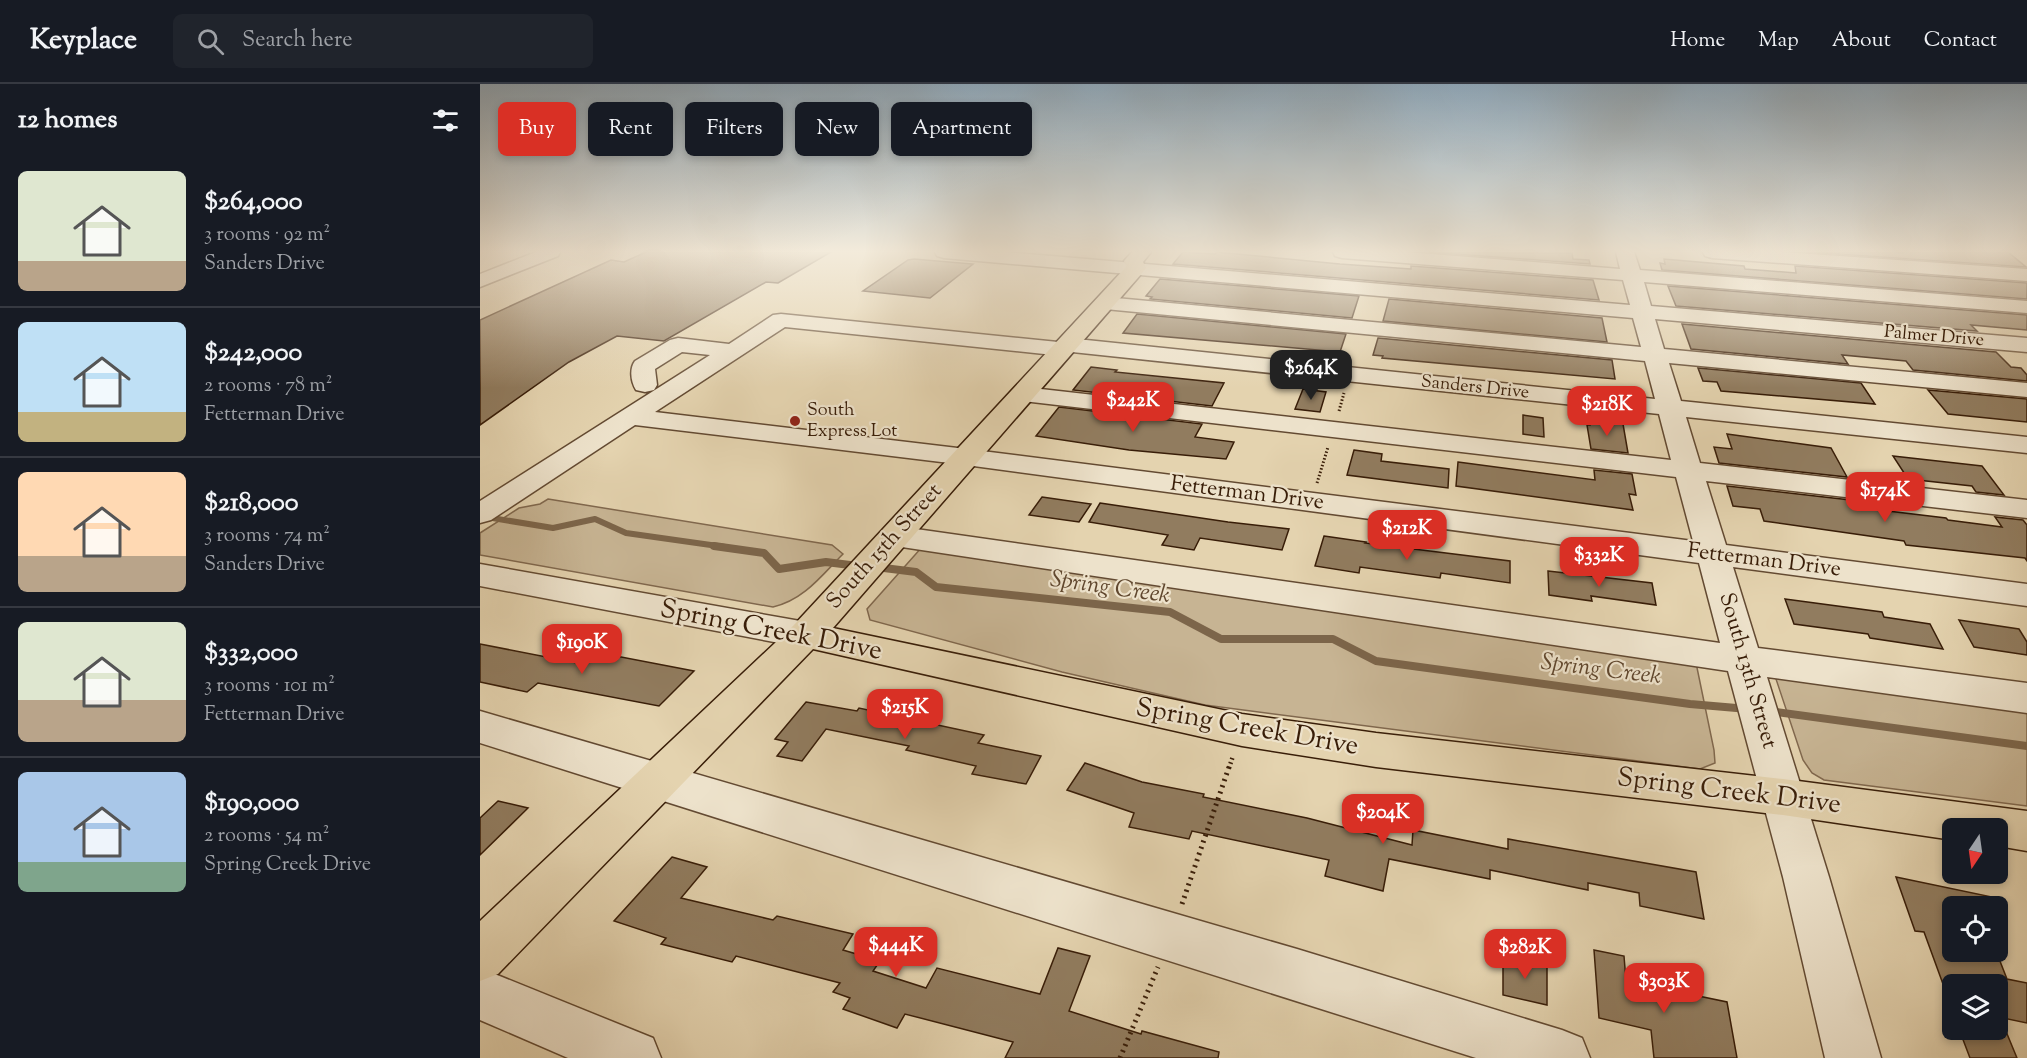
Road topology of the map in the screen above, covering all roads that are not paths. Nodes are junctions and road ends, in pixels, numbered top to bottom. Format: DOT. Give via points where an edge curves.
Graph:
graph roads {
  1 [pos="1109,297"];
  2 [pos="1502,297"];
  3 [pos="1639,297"];
  4 [pos="1941,297"];
  5 [pos="1105,303"];
  6 [pos="2027,307"];
  7 [pos="1643,312"];
  8 [pos="2027,345"];
  9 [pos="1065,347"];
  10 [pos="732,351"];
  11 [pos="1655,354"];
  12 [pos="645,385"];
  13 [pos="2027,390"];
  14 [pos="1023,394"];
  15 [pos="1671,408"];
  16 [pos="630,417"];
  17 [pos="2027,445"];
  18 [pos="966,457"];
  19 [pos="1689,470"];
  20 [pos="486,502"];
  21 [pos="2027,509"];
  22 [pos="887,545"];
  23 [pos="1713,554"];
  24 [pos="480,575"];
  25 [pos="2027,595"];
  26 [pos="806,635"];
  27 [pos="1748,674"];
  28 [pos="2027,698"];
  29 [pos="480,727"];
  30 [pos="659,780"];
  31 [pos="1784,797"];
  32 [pos="2026,833"];
  33 [pos="480,956"];
  34 [pos="480,994"];
  35 [pos="633,1058"];
  36 [pos="1563,1058"];
  37 [pos="1853,1058"];
  1 -- 5 [label="main road, South 15th Street"];
  2 -- 7 [label="street, Palmer Drive"];
  3 -- 7 [label="street, South 13th Street"];
  4 -- 6 [label="street"];
  5 -- 9 [label="main road, South 15th Street"];
  5 -- 11 [label="street"];
  7 -- 8 [label="street, Palmer Drive"];
  7 -- 11 [label="street, South 13th Street"];
  9 -- 10 [label="street, Sanders Drive" via="781,320"];
  9 -- 14 [label="main road, South 15th Street"];
  9 -- 15 [label="street, Sanders Drive"];
  10 -- 12 [label="street" via="678,345 643,366"];
  10 -- 16 [label="street, Sanders Drive"];
  11 -- 13 [label="street"];
  11 -- 15 [label="street, South 13th Street"];
  14 -- 18 [label="main road, South 15th Street"];
  14 -- 19 [label="street"];
  15 -- 17 [label="street, Sanders Drive"];
  15 -- 19 [label="street, South 13th Street"];
  16 -- 18 [label="street, Fetterman Drive"];
  16 -- 20 [label="street, Sanders Drive" via="522,487"];
  18 -- 22 [label="main road, South 15th Street"];
  18 -- 23 [label="street, Fetterman Drive"];
  19 -- 21 [label="street"];
  19 -- 23 [label="street, South 13th Street"];
  22 -- 26 [label="main road, South 15th Street"];
  22 -- 27 [label="street"];
  23 -- 25 [label="street, Fetterman Drive"];
  23 -- 27 [label="street, South 13th Street"];
  24 -- 26 [label="street, Spring Creek Drive"];
  26 -- 30 [label="main road, South 15th Street"];
  26 -- 31 [label="main road, Spring Creek Drive" via="1242,730 1376,750"];
  27 -- 28 [label="street"];
  27 -- 31 [label="street, South 13th Street"];
  29 -- 30 [label="street"];
  30 -- 33 [label="main road, South 15th Street"];
  30 -- 36 [label="street"];
  31 -- 32 [label="main road, Spring Creek Drive"];
  31 -- 37 [label="street, South 13th Street"];
  34 -- 35 [label="street"];
}
